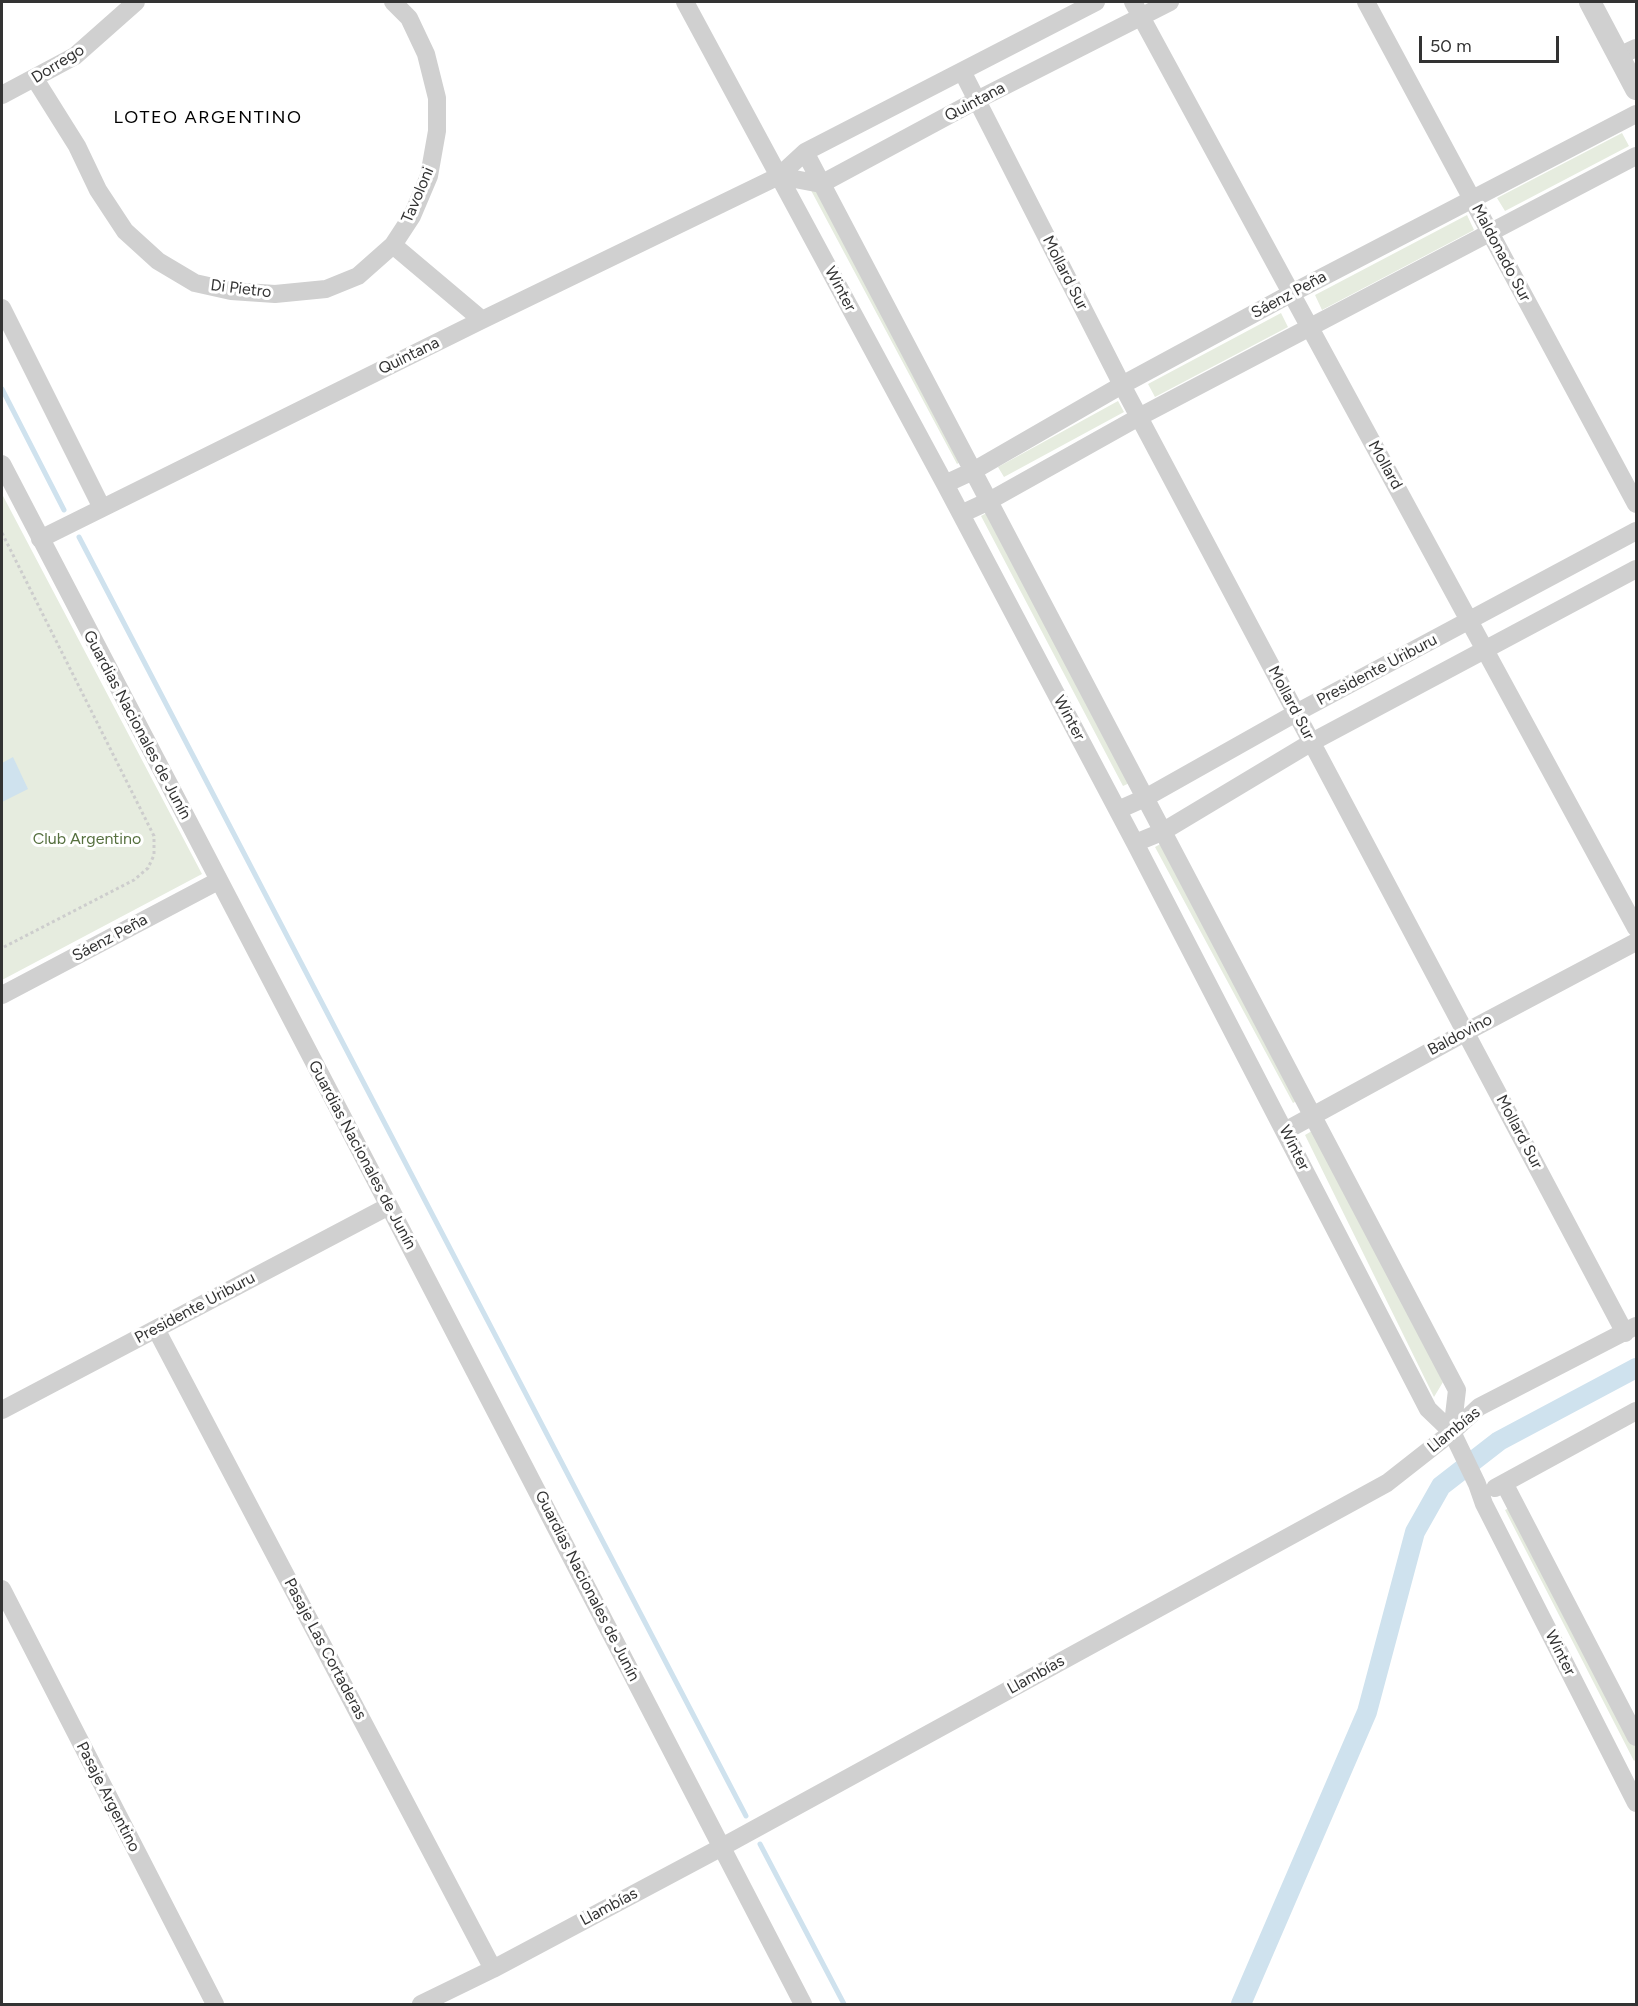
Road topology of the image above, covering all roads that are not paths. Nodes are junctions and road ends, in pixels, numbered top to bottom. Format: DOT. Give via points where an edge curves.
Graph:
graph roads {
  1 [pos="136,2"];
  2 [pos="393,2"];
  3 [pos="685,2"];
  4 [pos="1096,2"];
  5 [pos="1170,2"];
  6 [pos="1366,2"];
  7 [pos="1590,2"];
  8 [pos="1137,9"];
  9 [pos="1628,52"];
  10 [pos="962,71"];
  11 [pos="35,79"];
  12 [pos="1636,89"];
  13 [pos="2,95"];
  14 [pos="977,100"];
  15 [pos="1636,114"];
  16 [pos="805,152"];
  17 [pos="1636,156"];
  18 [pos="779,176"];
  19 [pos="821,184"];
  20 [pos="1471,198"];
  21 [pos="1489,233"];
  22 [pos="393,245"];
  23 [pos="1292,293"];
  24 [pos="2,308"];
  25 [pos="482,320"];
  26 [pos="1310,327"];
  27 [pos="1122,385"];
  28 [pos="1139,417"];
  29 [pos="2,464"];
  30 [pos="973,471"];
  31 [pos="945,484"];
  32 [pos="989,501"];
  33 [pos="1636,504"];
  34 [pos="102,508"];
  35 [pos="961,514"];
  36 [pos="1636,531"];
  37 [pos="40,539"];
  38 [pos="1636,569"];
  39 [pos="1469,620"];
  40 [pos="1485,650"];
  41 [pos="1296,713"];
  42 [pos="1312,742"];
  43 [pos="1144,798"];
  44 [pos="1118,810"];
  45 [pos="1162,832"];
  46 [pos="1135,843"];
  47 [pos="218,880"];
  48 [pos="1636,928"];
  49 [pos="1636,942"];
  50 [pos="2,995"];
  51 [pos="1466,1032"];
  52 [pos="1313,1117"];
  53 [pos="1285,1131"];
  54 [pos="389,1206"];
  55 [pos="156,1329"];
  56 [pos="1630,1329"];
  57 [pos="2,1410"];
  58 [pos="1636,1411"];
  59 [pos="1456,1440"];
  60 [pos="1504,1483"];
  61 [pos="1481,1495"];
  62 [pos="2,1589"];
  63 [pos="1636,1737"];
  64 [pos="1634,1793"];
  65 [pos="722,1847"];
  66 [pos="493,1969"];
  67 [pos="215,2004"];
  68 [pos="421,2004"];
  69 [pos="803,2004"];
  1 -- 11 [label="street, Dorrego" via="75,56"];
  2 -- 22 [label="street, Tavoloni" via="409,18 426,54 437,98 437,131 429,176 412,216"];
  3 -- 18 [label="street, Winter"];
  4 -- 10 [label="street, Quintana"];
  5 -- 8 [label="street, Quintana"];
  6 -- 20 [label="street, Maldonado Sur"];
  7 -- 9 [label="street"];
  8 -- 14 [label="street, Quintana"];
  8 -- 23 [label="street, Mollard"];
  9 -- 12 [label="street"];
  10 -- 14 [label="street, Mollard Sur"];
  10 -- 16 [label="street, Quintana"];
  11 -- 13 [label="street, Dorrego"];
  11 -- 22 [label="street, Di Pietro" via="125,231 158,261 195,283 231,291 275,294 326,289 358,276"];
  14 -- 19 [label="street, Quintana"];
  14 -- 27 [label="street, Mollard Sur"];
  15 -- 20 [label="street, Sáenz Peña"];
  16 -- 18 [label="street, Quintana"];
  16 -- 19 [label="street, Winter"];
  17 -- 21 [label="street"];
  18 -- 19 [label="street"];
  18 -- 25 [label="street, Quintana"];
  18 -- 31 [label="street, Winter"];
  19 -- 30 [label="street, Winter"];
  20 -- 21 [label="street, Maldonado Sur"];
  20 -- 23 [label="street, Sáenz Peña"];
  21 -- 26 [label="street"];
  21 -- 33 [label="street, Maldonado Sur"];
  22 -- 25 [label="street"];
  23 -- 26 [label="street, Mollard"];
  23 -- 27 [label="street, Sáenz Peña"];
  24 -- 34 [label="street"];
  25 -- 34 [label="street, Quintana"];
  26 -- 28 [label="street"];
  26 -- 39 [label="street, Mollard"];
  27 -- 28 [label="street, Mollard Sur"];
  27 -- 30 [label="street, Sáenz Peña"];
  28 -- 32 [label="street"];
  28 -- 41 [label="street, Mollard Sur"];
  29 -- 37 [label="street, Guardias Nacionales de Junín"];
  30 -- 31 [label="street, Sáenz Peña"];
  30 -- 32 [label="street, Winter"];
  31 -- 35 [label="street, Winter"];
  32 -- 35 [label="street"];
  32 -- 43 [label="street, Winter"];
  34 -- 37 [label="street, Quintana"];
  35 -- 44 [label="street, Winter"];
  36 -- 39 [label="street, Presidente Uriburu"];
  37 -- 47 [label="street, Guardias Nacionales de Junín"];
  38 -- 40 [label="street, Presidente Uriburu"];
  39 -- 40 [label="street, Mollard"];
  39 -- 41 [label="street, Presidente Uriburu"];
  40 -- 42 [label="street, Presidente Uriburu"];
  40 -- 48 [label="street, Mollard"];
  41 -- 42 [label="street, Mollard Sur"];
  41 -- 43 [label="street, Presidente Uriburu"];
  42 -- 45 [label="street, Presidente Uriburu"];
  42 -- 51 [label="street, Mollard Sur"];
  43 -- 44 [label="street, Presidente Uriburu"];
  43 -- 45 [label="street, Winter"];
  44 -- 46 [label="street, Winter"];
  45 -- 46 [label="street, Presidente Uriburu"];
  45 -- 52 [label="street, Winter"];
  46 -- 53 [label="street, Winter"];
  47 -- 50 [label="street, Sáenz Peña"];
  47 -- 54 [label="street, Guardias Nacionales de Junín"];
  49 -- 51 [label="street, Baldovino"];
  51 -- 52 [label="street, Baldovino"];
  51 -- 56 [label="street, Mollard Sur"];
  52 -- 53 [label="street, Baldovino"];
  52 -- 59 [label="street, Winter" via="1457,1390"];
  53 -- 59 [label="street, Winter" via="1428,1409"];
  54 -- 55 [label="street, Presidente Uriburu"];
  54 -- 65 [label="street, Guardias Nacionales de Junín"];
  55 -- 57 [label="street, Presidente Uriburu"];
  55 -- 66 [label="street, Pasaje Las Cortaderas"];
  56 -- 59 [label="street, Llambías" via="1479,1407"];
  58 -- 60 [label="street"];
  59 -- 61 [label="street, Winter"];
  59 -- 65 [label="street, Llambías" via="1387,1484"];
  60 -- 61 [label="street"];
  60 -- 63 [label="street"];
  61 -- 64 [label="street, Winter"];
  62 -- 67 [label="street, Pasaje Argentino"];
  65 -- 66 [label="street, Llambías"];
  65 -- 69 [label="street, Guardias Nacionales de Junín"];
  66 -- 68 [label="street, Llambías"];
}
